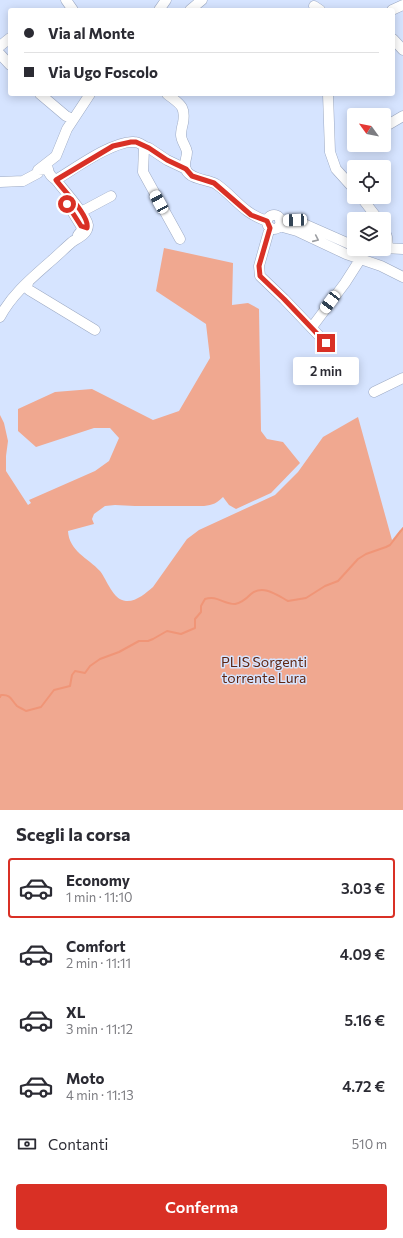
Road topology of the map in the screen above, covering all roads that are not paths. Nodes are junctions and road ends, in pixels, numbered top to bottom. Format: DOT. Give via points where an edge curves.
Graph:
graph roads {
  1 [pos="202,0"];
  2 [pos="192,8"];
  3 [pos="8,40"];
  4 [pos="395,40"];
  5 [pos="0,46"];
  6 [pos="403,50"];
  7 [pos="0,54"];
  8 [pos="8,63"];
  9 [pos="42,96"];
  10 [pos="89,96"];
  11 [pos="170,96"];
  12 [pos="328,96"];
  13 [pos="403,116"];
  14 [pos="73,119"];
  15 [pos="391,123"];
  16 [pos="146,147"];
  17 [pos="186,169"];
  18 [pos="38,170"];
  19 [pos="56,180"];
  20 [pos="347,181"];
  21 [pos="0,182"];
  22 [pos="111,196"];
  23 [pos="366,204"];
  24 [pos="81,212"];
  25 [pos="373,212"];
  26 [pos="274,224"];
  27 [pos="84,227"];
  28 [pos="180,239"];
  29 [pos="347,243"];
  30 [pos="391,248"];
  31 [pos="403,249"];
  32 [pos="361,258"];
  33 [pos="403,277"];
  34 [pos="28,283"];
  35 [pos="0,317"];
  36 [pos="312,327"];
  37 [pos="95,330"];
  38 [pos="326,343"];
  39 [pos="403,378"];
  40 [pos="374,392"];
  1 -- 2 [label="street"];
  3 -- 5 [label="street"];
  4 -- 6 [label="street"];
  7 -- 8 [label="street"];
  9 -- 14 [label="street"];
  10 -- 14 [label="street"];
  11 -- 17 [label="street" via="178,102 185,113 181,134 187,155 184,165"];
  12 -- 20 [label="street" via="330,152 336,169"];
  13 -- 15 [label="street"];
  14 -- 18 [label="street" via="56,156"];
  16 -- 17 [label="street"];
  16 -- 19 [label="street" via="136,142 113,146"];
  16 -- 28 [label="street" via="143,172"];
  17 -- 26 [label="street" via="192,176 214,183 251,215"];
  18 -- 19 [label="street" via="48,169"];
  18 -- 21 [label="street" via="38,173 23,182"];
  18 -- 27 [label="street" via="51,177"];
  19 -- 24 [label="street"];
  22 -- 24 [label="street"];
  23 -- 25 [label="street"];
  24 -- 27 [label="street" via="87,221"];
  26 -- 29 [label="street" via="295,220"];
  26 -- 32 [label="street, one-way"];
  26 -- 36 [label="street" via="259,266 260,276"];
  27 -- 34 [label="street" via="71,243"];
  30 -- 31 [label="street"];
  32 -- 33 [label="street"];
  32 -- 36 [label="street"];
  34 -- 35 [label="street" via="6,306"];
  34 -- 37 [label="street" via="29,290"];
  36 -- 38 [label="street"];
  39 -- 40 [label="street"];
}
